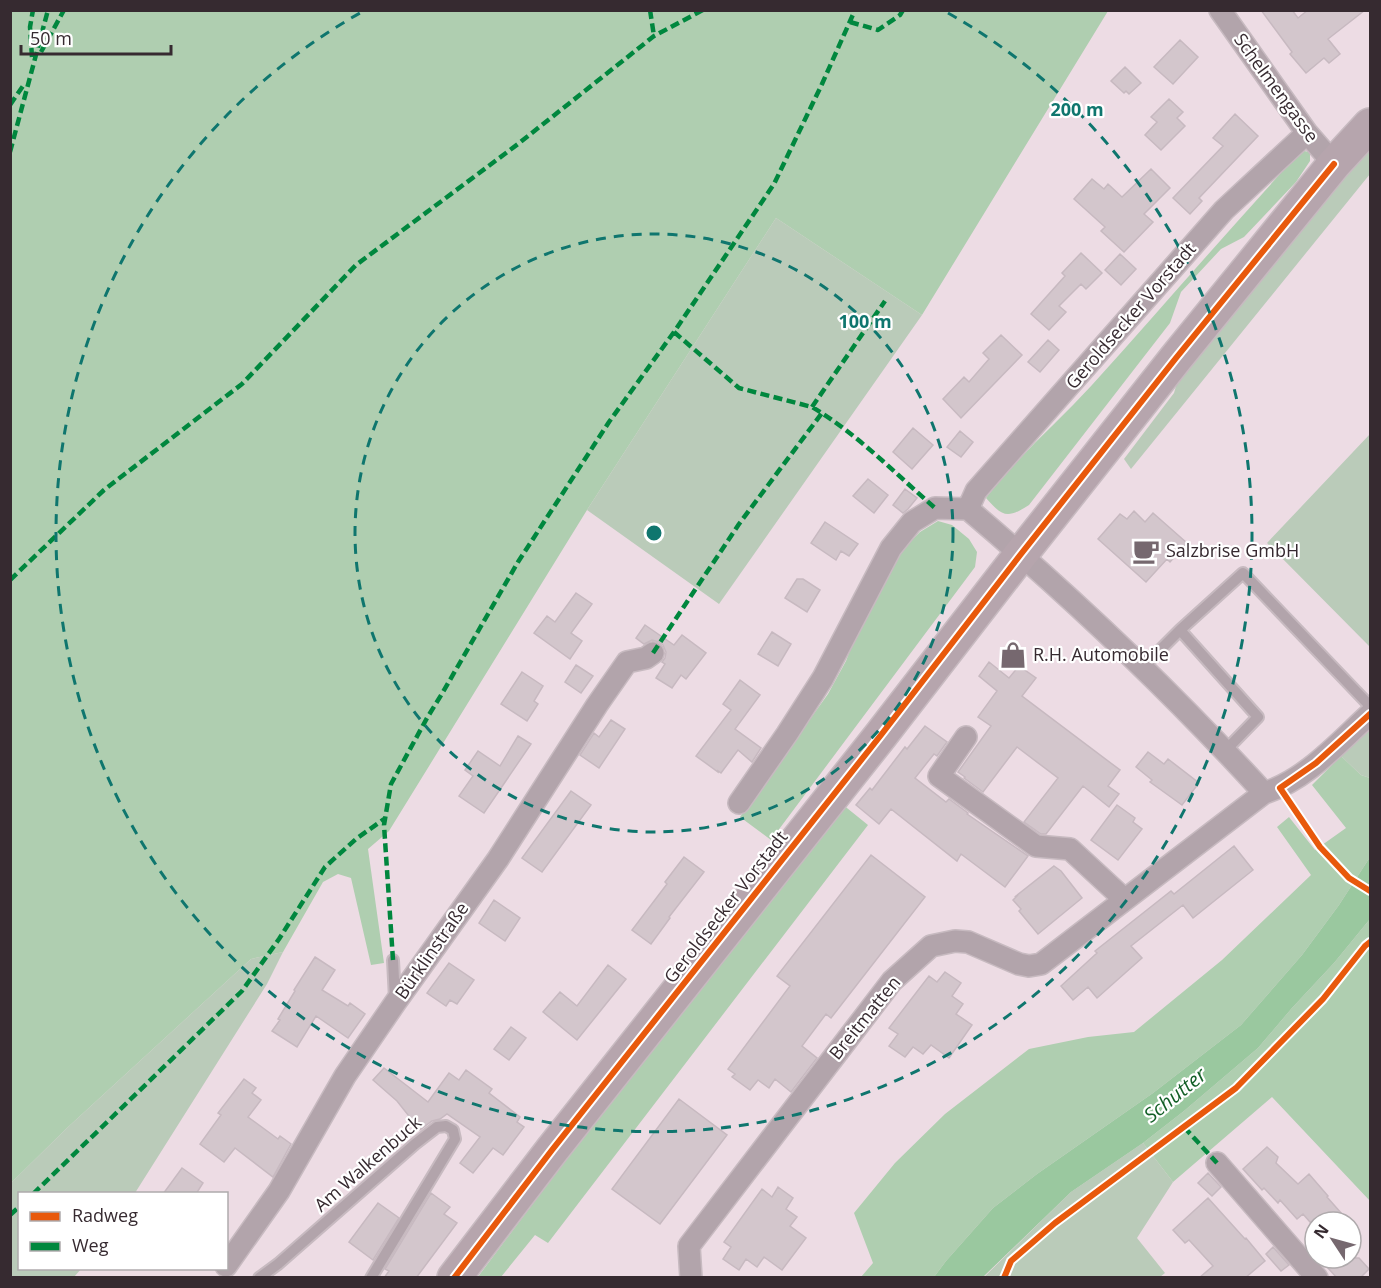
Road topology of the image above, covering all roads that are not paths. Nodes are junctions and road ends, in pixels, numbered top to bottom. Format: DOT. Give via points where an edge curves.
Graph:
graph roads {
  1 [pos="1220,10"];
  2 [pos="1371,125"];
  3 [pos="1307,133"];
  4 [pos="1334,165"];
  5 [pos="968,509"];
  6 [pos="1021,554"];
  7 [pos="1180,630"];
  8 [pos="653,653"];
  9 [pos="1143,667"];
  10 [pos="1371,705"];
  11 [pos="1371,714"];
  12 [pos="966,737"];
  13 [pos="1225,751"];
  14 [pos="1264,793"];
  15 [pos="739,803"];
  16 [pos="1124,899"];
  17 [pos="393,960"];
  18 [pos="395,1003"];
  19 [pos="1217,1163"];
  20 [pos="228,1265"];
  21 [pos="259,1278"];
  22 [pos="370,1278"];
  23 [pos="454,1278"];
  24 [pos="691,1278"];
  25 [pos="1317,1278"];
  1 -- 3 [label="street, Schelmengasse"];
  2 -- 4 [label="main road, Geroldsecker Vorstadt"];
  3 -- 4 [label="street, Schelmengasse"];
  3 -- 5 [label="street, Geroldsecker Vorstadt" via="1224,210 976,491"];
  4 -- 6 [label="main road, Geroldsecker Vorstadt"];
  5 -- 6 [label="street"];
  5 -- 15 [label="street" via="935,508 912,522 891,548 823,678"];
  6 -- 9 [label="street"];
  6 -- 23 [label="main road, Geroldsecker Vorstadt"];
  7 -- 9 [label="lane"];
  7 -- 10 [label="lane" via="1243,573"];
  7 -- 13 [label="lane" via="1258,717"];
  8 -- 18 [label="street, Bürklinstraße" via="627,662 498,859"];
  9 -- 13 [label="street"];
  11 -- 14 [label="street, Breitmatten" via="1316,763 1280,788"];
  12 -- 16 [label="street" via="939,776 1036,846 1070,849"];
  13 -- 14 [label="street"];
  14 -- 16 [label="street, Breitmatten"];
  16 -- 24 [label="street, Breitmatten" via="1041,963 1029,966 968,942 931,946 892,981 689,1246"];
  17 -- 18 [label="lane"];
  18 -- 20 [label="street, Bürklinstraße" via="345,1076 279,1191"];
  19 -- 25 [label="street"];
  21 -- 22 [label="lane, Am Walkenbuck" via="415,1144 437,1127 446,1126 453,1130 455,1139"];
}
